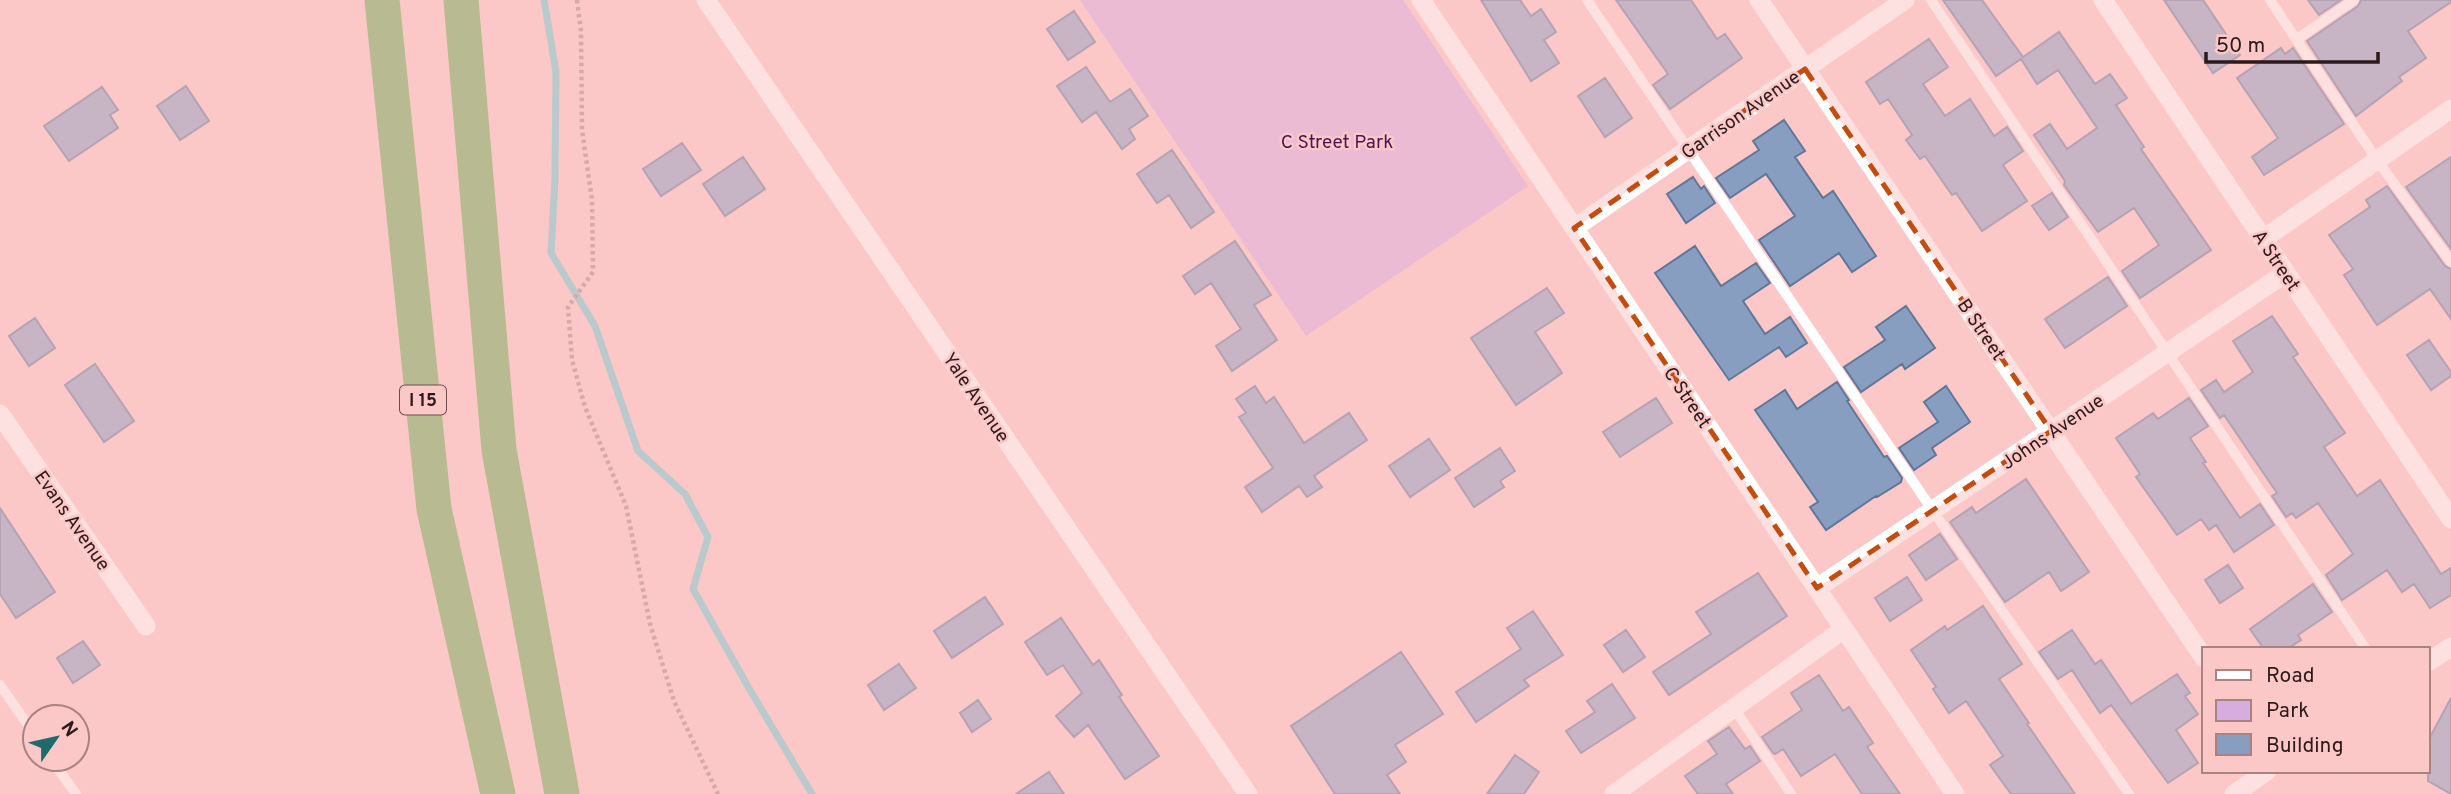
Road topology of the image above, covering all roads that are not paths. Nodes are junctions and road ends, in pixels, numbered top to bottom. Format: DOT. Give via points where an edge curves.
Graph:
graph roads {
  1 [pos="383,0"];
  2 [pos="461,0"];
  3 [pos="706,0"];
  4 [pos="1421,0"];
  5 [pos="1587,0"];
  6 [pos="1759,0"];
  7 [pos="1905,0"];
  8 [pos="1931,0"];
  9 [pos="2102,0"];
  10 [pos="2270,0"];
  11 [pos="2354,0"];
  12 [pos="2297,39"];
  13 [pos="1805,68"];
  14 [pos="2451,109"];
  15 [pos="1689,149"];
  16 [pos="2377,160"];
  17 [pos="1574,228"];
  18 [pos="2263,239"];
  19 [pos="2451,262"];
  20 [pos="2286,273"];
  21 [pos="2167,353"];
  22 [pos="0,414"];
  23 [pos="2050,431"];
  24 [pos="1933,511"];
  25 [pos="2451,519"];
  26 [pos="1817,588"];
  27 [pos="146,626"];
  28 [pos="1844,629"];
  29 [pos="2365,647"];
  30 [pos="2451,647"];
  31 [pos="2202,655"];
  32 [pos="2430,661"];
  33 [pos="0,685"];
  34 [pos="1734,708"];
  35 [pos="21,715"];
  36 [pos="61,773"];
  37 [pos="2264,773"];
  38 [pos="76,794"];
  39 [pos="498,794"];
  40 [pos="562,794"];
  41 [pos="1248,794"];
  42 [pos="1614,794"];
  43 [pos="1791,794"];
  44 [pos="1955,794"];
  45 [pos="2129,794"];
  46 [pos="2234,794"];
  1 -- 39 [label="highway, I 15" via="434,509"];
  2 -- 40 [label="highway" via="499,450"];
  3 -- 41 [label="street, Yale Avenue"];
  4 -- 17 [label="street, C Street"];
  5 -- 15 [label="lane"];
  6 -- 13 [label="street, B Street"];
  7 -- 13 [label="street, Garrison Avenue"];
  8 -- 21 [label="lane"];
  9 -- 18 [label="street, A Street"];
  10 -- 12 [label="lane"];
  11 -- 12 [label="lane"];
  12 -- 16 [label="lane"];
  13 -- 15 [label="street, Garrison Avenue"];
  13 -- 23 [label="street, B Street"];
  14 -- 16 [label="street"];
  15 -- 17 [label="street, Garrison Avenue"];
  15 -- 24 [label="lane"];
  16 -- 18 [label="street"];
  16 -- 19 [label="lane"];
  17 -- 26 [label="street, C Street"];
  18 -- 20 [label="street, A Street"];
  20 -- 21 [label="street, Johns Avenue"];
  20 -- 25 [label="street, A Street"];
  21 -- 23 [label="street, Johns Avenue"];
  21 -- 29 [label="lane"];
  22 -- 27 [label="street, Evans Avenue"];
  23 -- 24 [label="street, Johns Avenue"];
  23 -- 31 [label="street, B Street"];
  24 -- 26 [label="street, Johns Avenue"];
  24 -- 45 [label="lane"];
  26 -- 28 [label="street, C Street"];
  28 -- 34 [label="street"];
  28 -- 44 [label="street, C Street"];
  30 -- 32 [label="street"];
  33 -- 35 [label="lane"];
  34 -- 42 [label="street"];
  34 -- 43 [label="lane"];
  36 -- 38 [label="lane"];
  37 -- 46 [label="street"];
}
